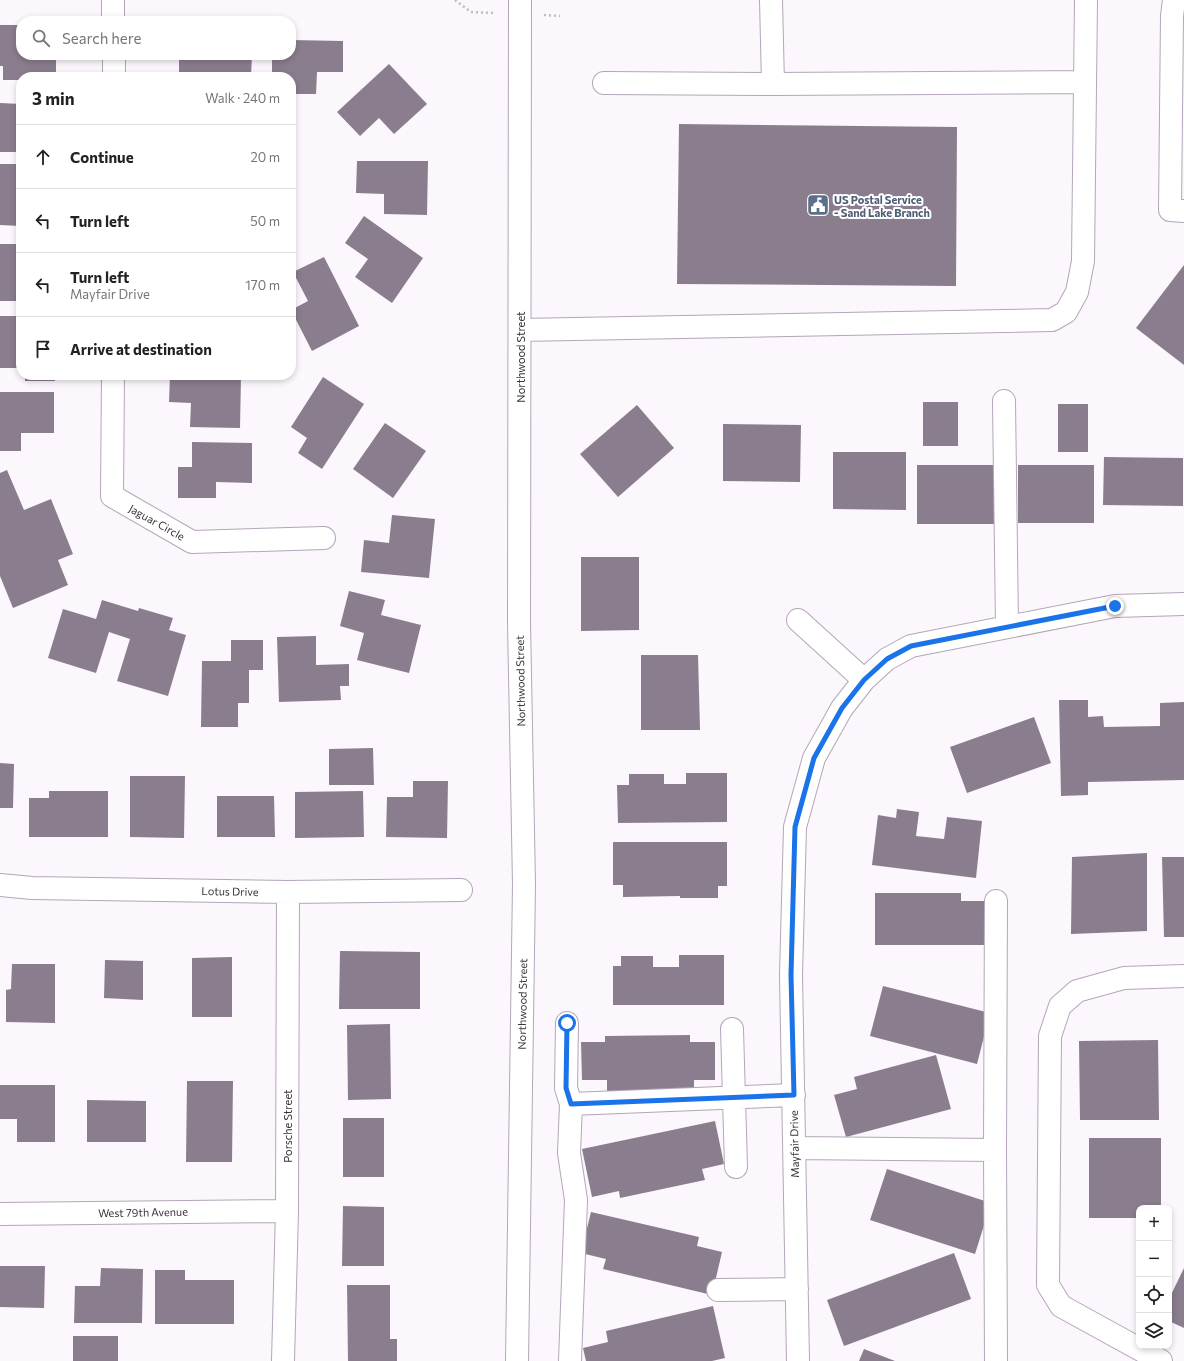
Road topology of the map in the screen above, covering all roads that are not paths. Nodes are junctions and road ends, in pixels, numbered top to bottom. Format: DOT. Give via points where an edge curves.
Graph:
graph roads {
  1 [pos="113,0"];
  2 [pos="520,0"];
  3 [pos="771,0"];
  4 [pos="1086,0"];
  5 [pos="1174,0"];
  6 [pos="113,16"];
  7 [pos="114,60"];
  8 [pos="114,72"];
  9 [pos="1085,82"];
  10 [pos="604,83"];
  11 [pos="773,84"];
  12 [pos="1184,210"];
  13 [pos="520,330"];
  14 [pos="113,380"];
  15 [pos="1004,401"];
  16 [pos="324,538"];
  17 [pos="1184,604"];
  18 [pos="798,620"];
  19 [pos="1007,627"];
  20 [pos="864,680"];
  21 [pos="0,885"];
  22 [pos="461,890"];
  23 [pos="288,892"];
  24 [pos="996,901"];
  25 [pos="1184,976"];
  26 [pos="567,1023"];
  27 [pos="732,1029"];
  28 [pos="794,1095"];
  29 [pos="734,1097"];
  30 [pos="571,1104"];
  31 [pos="794,1148"];
  32 [pos="995,1150"];
  33 [pos="736,1167"];
  34 [pos="286,1211"];
  35 [pos="0,1214"];
  36 [pos="796,1289"];
  37 [pos="718,1290"];
  38 [pos="283,1361"];
  39 [pos="517,1361"];
  40 [pos="570,1361"];
  41 [pos="798,1361"];
  42 [pos="996,1361"];
  43 [pos="1161,1361"];
  1 -- 6 [label="street"];
  2 -- 13 [label="street, Northwood Street"];
  3 -- 11 [label="street"];
  4 -- 9 [label="street"];
  5 -- 12 [label="street" via="1170,210"];
  7 -- 8 [label="street"];
  9 -- 11 [label="street"];
  9 -- 13 [label="street" via="1083,261 1077,292 1066,312 1052,320"];
  10 -- 11 [label="street"];
  13 -- 39 [label="street, Northwood Street" via="519,622 524,884"];
  14 -- 16 [label="street, Jaguar Circle" via="112,496 192,542"];
  15 -- 19 [label="street"];
  17 -- 19 [label="street, Mayfair Drive" via="1115,606"];
  18 -- 20 [label="street"];
  19 -- 20 [label="street, Mayfair Drive" via="911,646 887,659"];
  20 -- 28 [label="street, Mayfair Drive" via="842,708 814,758 795,827 791,975"];
  21 -- 23 [label="street, Lotus Drive" via="32,888"];
  22 -- 23 [label="street, Lotus Drive"];
  23 -- 34 [label="street, Porsche Street"];
  24 -- 32 [label="street"];
  25 -- 43 [label="street" via="1124,978 1077,991 1060,1006 1050,1036 1048,1285 1061,1306"];
  26 -- 30 [label="street" via="566,1088"];
  27 -- 29 [label="street"];
  28 -- 29 [label="street"];
  28 -- 31 [label="street, Mayfair Drive"];
  29 -- 30 [label="street"];
  29 -- 33 [label="street"];
  30 -- 40 [label="street" via="569,1152 576,1200"];
  31 -- 32 [label="street"];
  31 -- 36 [label="street, Mayfair Drive"];
  32 -- 42 [label="street"];
  34 -- 35 [label="street, West 79th Avenue"];
  34 -- 38 [label="street, Porsche Street"];
  36 -- 37 [label="street"];
  36 -- 41 [label="street, Mayfair Drive"];
}
